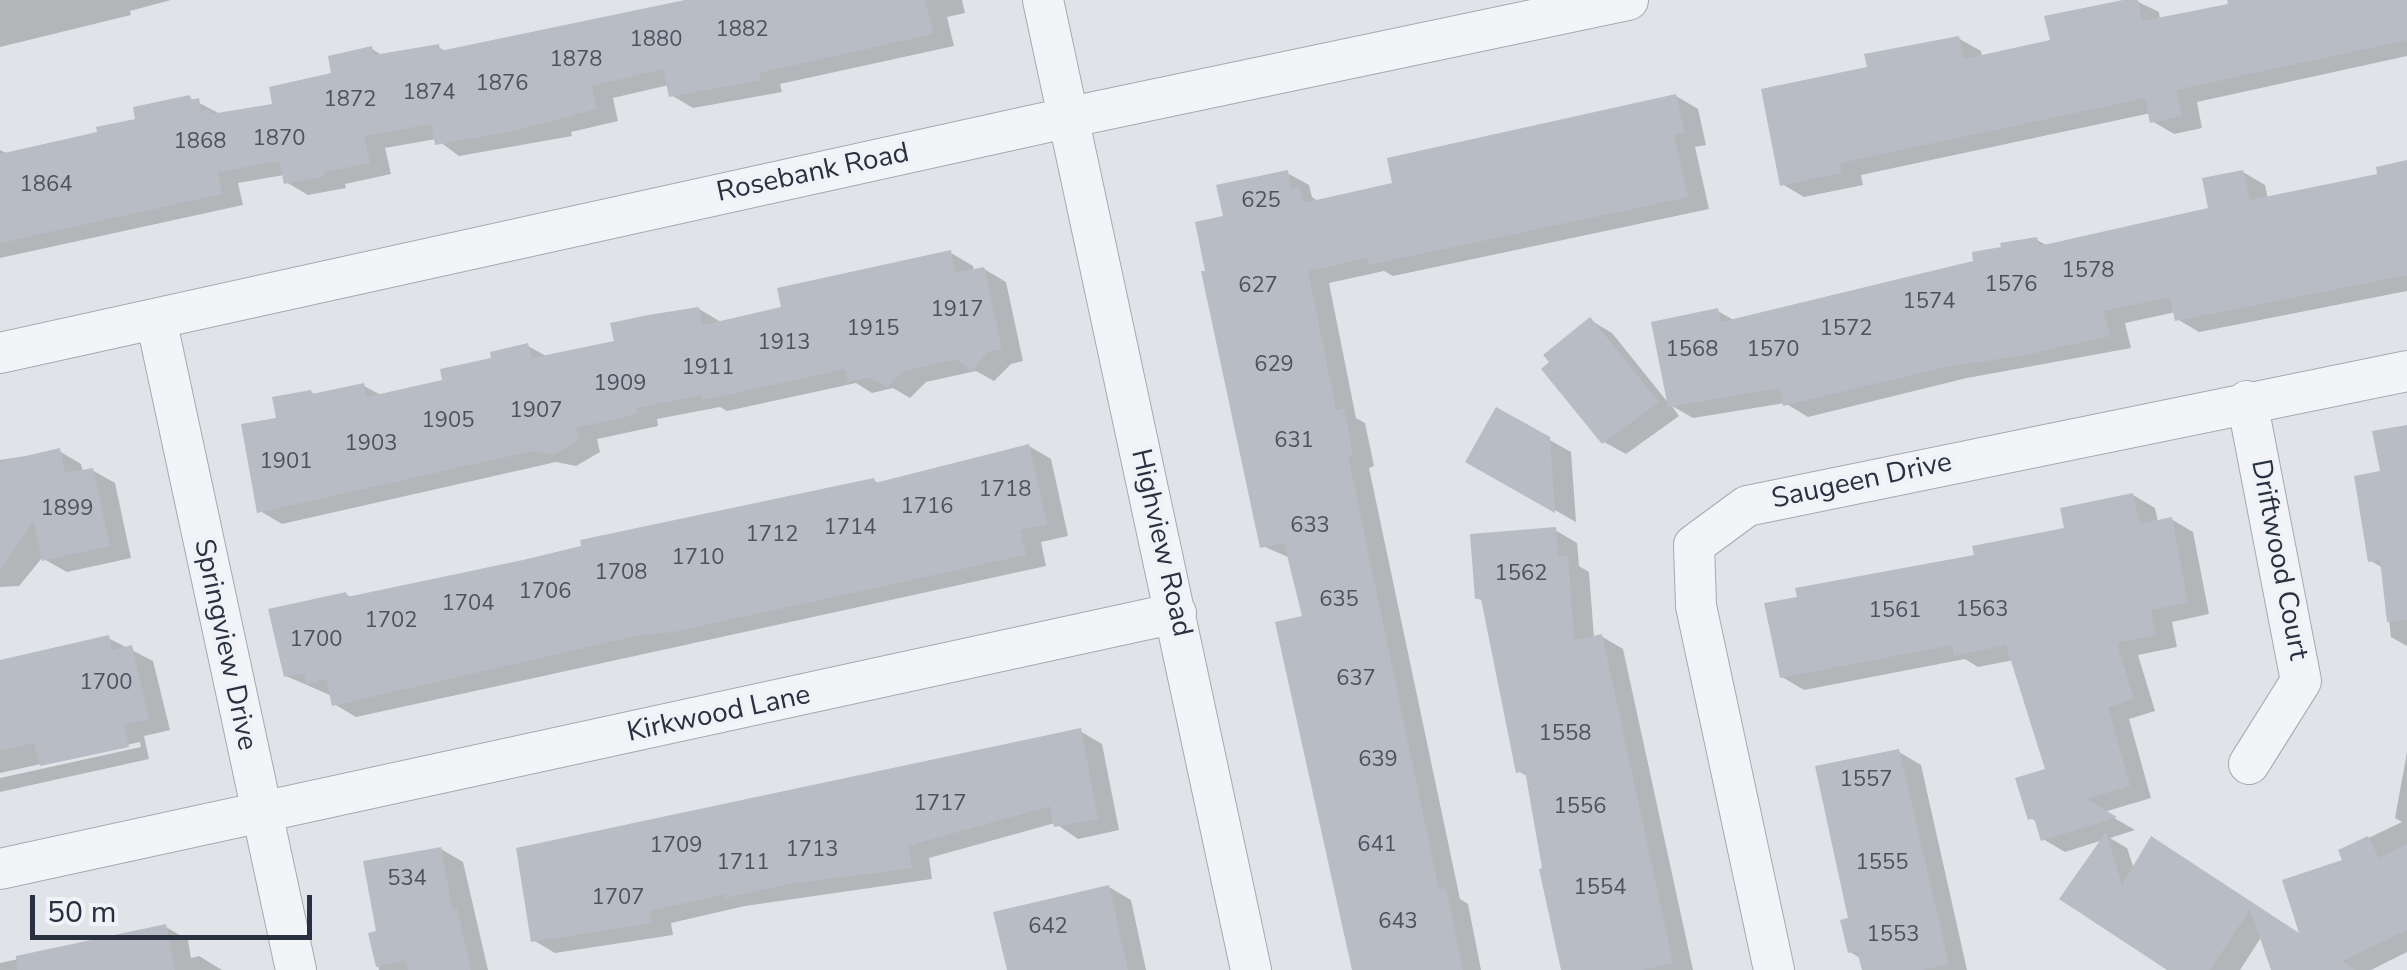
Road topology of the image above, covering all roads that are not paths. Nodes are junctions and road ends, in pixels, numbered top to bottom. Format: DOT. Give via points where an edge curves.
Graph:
graph roads {
  1 [pos="1043,0"];
  2 [pos="1628,0"];
  3 [pos="1066,118"];
  4 [pos="156,319"];
  5 [pos="0,353"];
  6 [pos="2407,371"];
  7 [pos="2247,402"];
  8 [pos="1176,613"];
  9 [pos="2249,764"];
  10 [pos="262,812"];
  11 [pos="0,869"];
  12 [pos="296,970"];
  13 [pos="1251,970"];
  14 [pos="1774,970"];
  1 -- 3 [label="street, Highview Road"];
  2 -- 3 [label="street, Rosebank Road"];
  3 -- 4 [label="street, Rosebank Road"];
  3 -- 8 [label="street, Highview Road"];
  4 -- 5 [label="street, Rosebank Road"];
  4 -- 10 [label="street, Springview Drive"];
  6 -- 7 [label="street, Saugeen Drive"];
  7 -- 9 [label="street, Driftwood Court" via="2301,680"];
  7 -- 14 [label="street, Saugeen Drive" via="1747,506 1694,546 1696,606"];
  8 -- 10 [label="street, Kirkwood Lane"];
  8 -- 13 [label="street, Highview Road"];
  10 -- 11 [label="street, Kirkwood Lane"];
  10 -- 12 [label="street, Springview Drive"];
}
